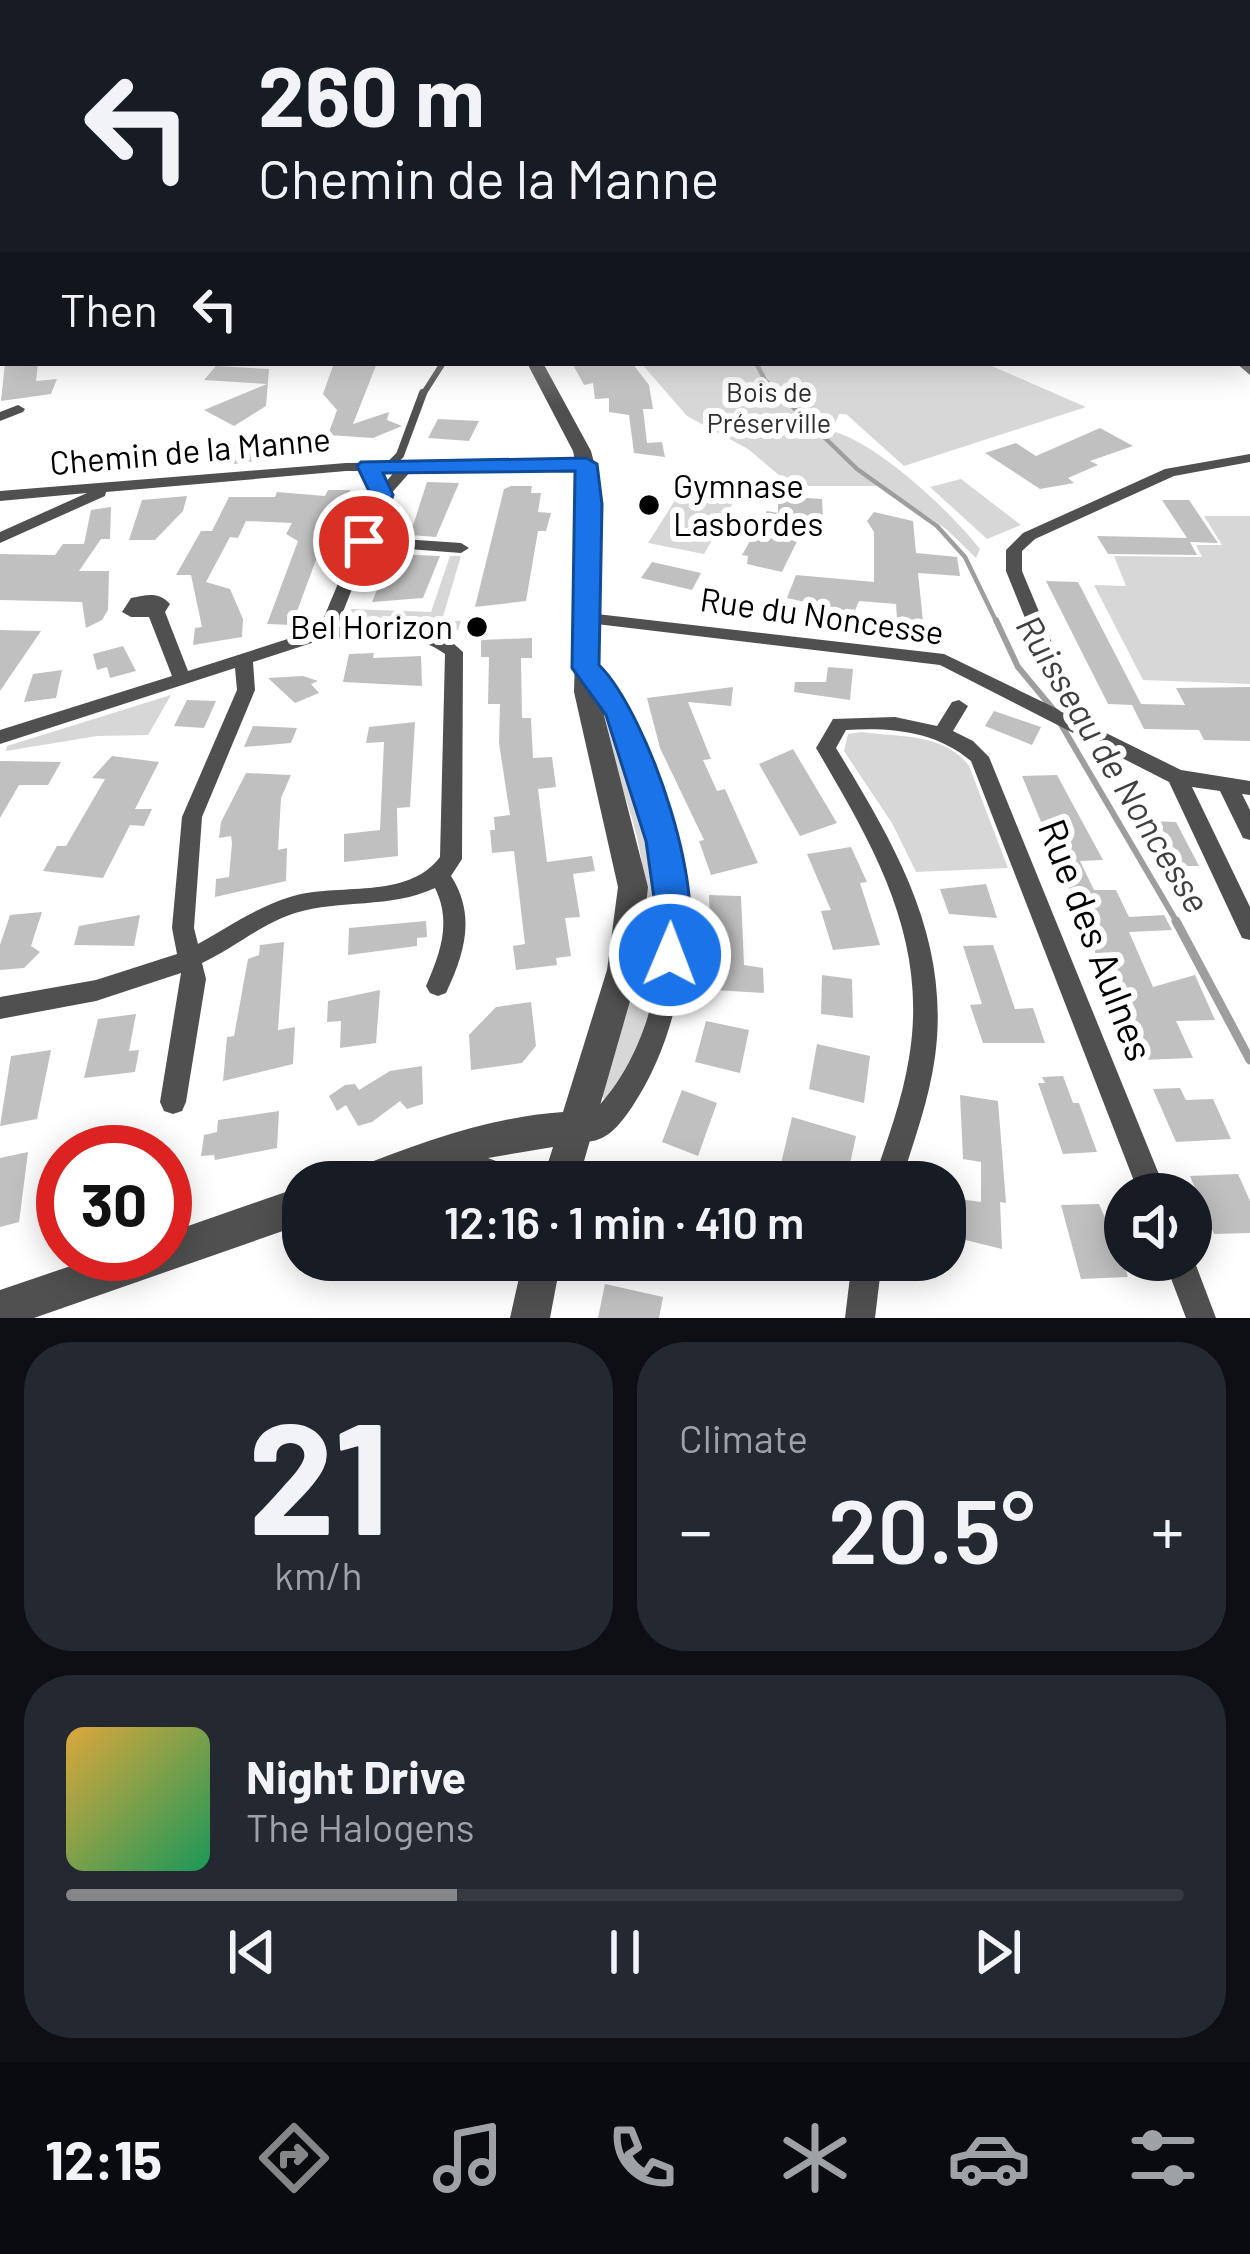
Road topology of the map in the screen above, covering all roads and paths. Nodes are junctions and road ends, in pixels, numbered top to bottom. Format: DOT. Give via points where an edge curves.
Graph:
graph roads {
  1 [pos="441,366"];
  2 [pos="537,366"];
  3 [pos="18,409"];
  4 [pos="0,418"];
  5 [pos="1250,458"];
  6 [pos="368,466"];
  7 [pos="388,466"];
  8 [pos="407,466"];
  9 [pos="587,471"];
  10 [pos="105,488"];
  11 [pos="74,491"];
  12 [pos="382,495"];
  13 [pos="0,496"];
  14 [pos="61,510"];
  15 [pos="0,538"];
  16 [pos="364,541"];
  17 [pos="461,548"];
  18 [pos="146,614"];
  19 [pos="588,618"];
  20 [pos="326,633"];
  21 [pos="244,661"];
  22 [pos="585,668"];
  23 [pos="183,680"];
  24 [pos="959,706"];
  25 [pos="942,734"];
  26 [pos="0,737"];
  27 [pos="1096,737"];
  28 [pos="1177,777"];
  29 [pos="1239,788"];
  30 [pos="1250,832"];
  31 [pos="439,876"];
  32 [pos="1250,932"];
  33 [pos="193,957"];
  34 [pos="438,986"];
  35 [pos="0,1008"];
  36 [pos="173,1102"];
  37 [pos="574,1128"];
  38 [pos="427,1161"];
  39 [pos="565,1161"];
  40 [pos="895,1161"];
  41 [pos="1145,1173"];
  42 [pos="282,1212"];
  43 [pos="192,1244"];
  44 [pos="85,1281"];
  45 [pos="538,1281"];
  46 [pos="864,1281"];
  47 [pos="1187,1281"];
  48 [pos="0,1310"];
  49 [pos="530,1318"];
  50 [pos="860,1318"];
  51 [pos="1201,1318"];
  1 -- 7 [label="lane"];
  2 -- 9 [label="street"];
  3 -- 4 [label="street"];
  5 -- 27 [label="street" via="1170,472 1014,550 1014,571 1065,695"];
  6 -- 7 [label="street, Chemin de la Manne"];
  6 -- 10 [label="street, Chemin de la Manne"];
  6 -- 12 [label="street"];
  7 -- 8 [label="street, Chemin de la Manne"];
  8 -- 9 [label="street, Chemin de la Manne"];
  8 -- 12 [label="street"];
  9 -- 19 [label="street"];
  10 -- 11 [label="street, Chemin de la Manne"];
  10 -- 14 [label="street"];
  11 -- 13 [label="street, Chemin de la Manne"];
  11 -- 14 [label="street"];
  12 -- 16 [label="street"];
  14 -- 15 [label="street"];
  16 -- 17 [label="street"];
  16 -- 20 [label="street"];
  18 -- 23 [label="street" via="160,652"];
  19 -- 22 [label="street"];
  19 -- 27 [label="street, Rue du Noncesse" via="934,658"];
  20 -- 21 [label="street"];
  20 -- 31 [label="street" via="428,638 454,652 451,859"];
  21 -- 23 [label="street"];
  21 -- 33 [label="street" via="246,690 192,817 183,928"];
  22 -- 37 [label="street" via="633,886 623,970"];
  22 -- 37 [label="street" via="620,715 662,841 672,905 665,989 623,1099 593,1130"];
  23 -- 26 [label="street"];
  24 -- 25 [label="street"];
  25 -- 40 [label="street" via="840,724 826,748 880,834 923,965 926,1052"];
  25 -- 41 [label="street, Rue des Aulnes" via="972,750 988,772"];
  27 -- 28 [label="street, Rue du Noncesse"];
  28 -- 29 [label="street, Rue du Noncesse"];
  28 -- 32 [label="street"];
  29 -- 30 [label="street"];
  31 -- 33 [label="street" via="420,886 298,903"];
  31 -- 34 [label="street" via="454,902 456,944"];
  33 -- 35 [label="street" via="70,1000"];
  33 -- 36 [label="street"];
  37 -- 38 [label="street" via="523,1130"];
  37 -- 39 [label="street"];
  42 -- 43 [label="street"];
  44 -- 48 [label="street"];
  45 -- 49 [label="street"];
  46 -- 50 [label="street"];
  47 -- 51 [label="street"];
}
